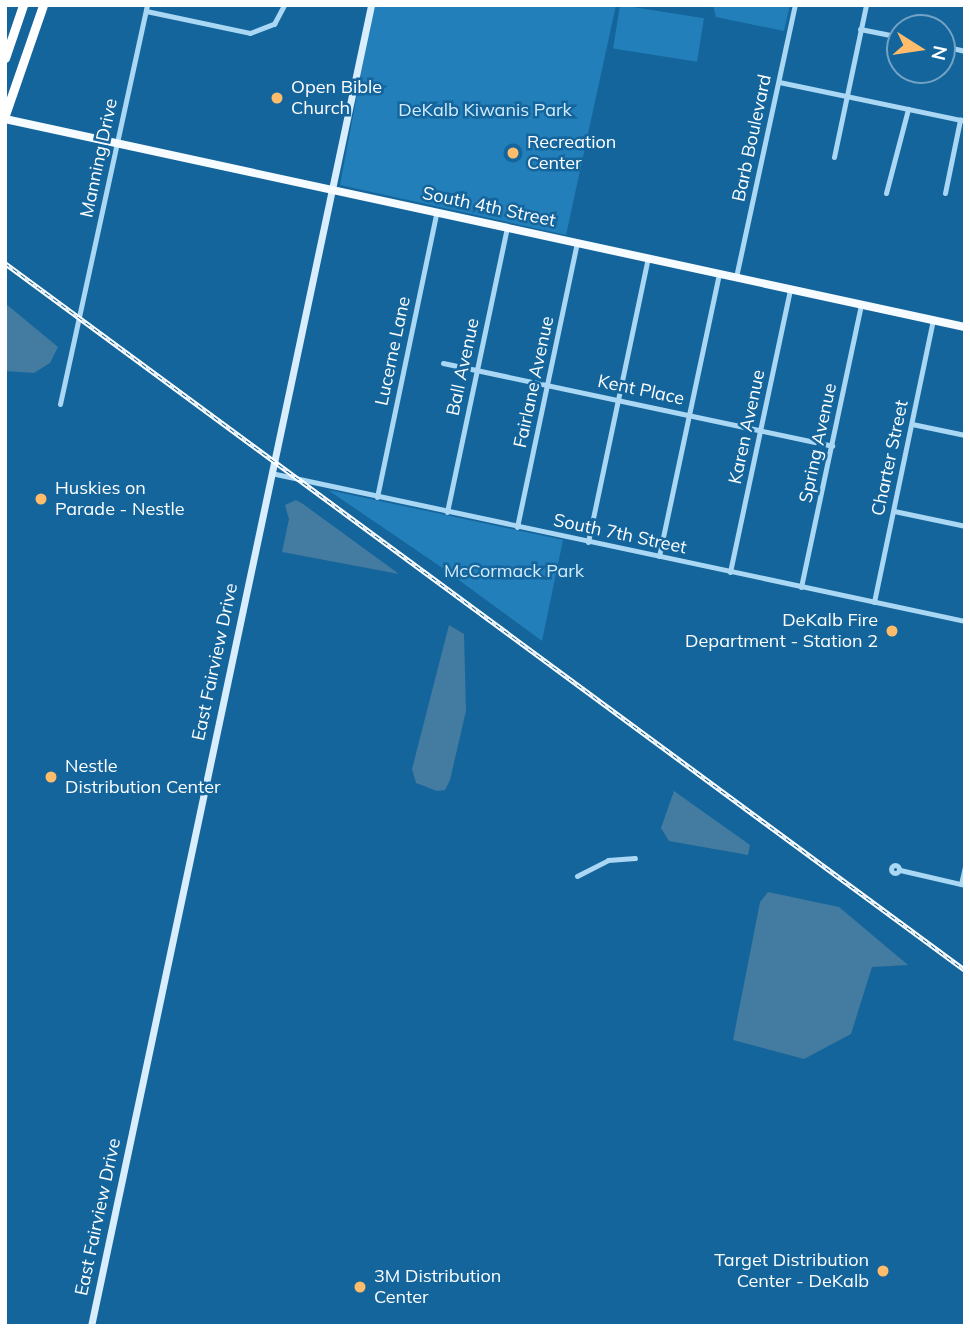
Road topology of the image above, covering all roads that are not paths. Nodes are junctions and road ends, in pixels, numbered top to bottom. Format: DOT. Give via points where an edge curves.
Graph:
graph roads {
  1 [pos="23,5"];
  2 [pos="43,5"];
  3 [pos="284,5"];
  4 [pos="371,5"];
  5 [pos="795,5"];
  6 [pos="866,5"];
  7 [pos="146,8"];
  8 [pos="860,29"];
  9 [pos="886,34"];
  10 [pos="5,58"];
  11 [pos="779,82"];
  12 [pos="846,96"];
  13 [pos="908,109"];
  14 [pos="6,113"];
  15 [pos="962,121"];
  16 [pos="117,143"];
  17 [pos="834,157"];
  18 [pos="331,189"];
  19 [pos="945,192"];
  20 [pos="886,193"];
  21 [pos="437,211"];
  22 [pos="508,227"];
  23 [pos="577,242"];
  24 [pos="648,258"];
  25 [pos="719,273"];
  26 [pos="736,277"];
  27 [pos="790,289"];
  28 [pos="861,304"];
  29 [pos="933,320"];
  30 [pos="965,327"];
  31 [pos="443,363"];
  32 [pos="477,370"];
  33 [pos="548,384"];
  34 [pos="618,400"];
  35 [pos="60,404"];
  36 [pos="689,414"];
  37 [pos="912,424"];
  38 [pos="760,430"];
  39 [pos="965,435"];
  40 [pos="832,446"];
  41 [pos="271,473"];
  42 [pos="377,497"];
  43 [pos="894,511"];
  44 [pos="447,512"];
  45 [pos="965,526"];
  46 [pos="517,527"];
  47 [pos="589,542"];
  48 [pos="659,556"];
  49 [pos="730,572"];
  50 [pos="801,587"];
  51 [pos="874,602"];
  52 [pos="965,621"];
  53 [pos="635,858"];
  54 [pos="965,867"];
  55 [pos="900,870"];
  56 [pos="578,876"];
  57 [pos="963,884"];
  58 [pos="91,1326"];
  1 -- 10 [label="highway"];
  2 -- 14 [label="highway"];
  3 -- 7 [label="street" via="268,29 250,33"];
  4 -- 18 [label="street, East Fairview Drive"];
  5 -- 11 [label="street, Barb Boulevard"];
  6 -- 8 [label="street"];
  7 -- 16 [label="street, Manning Drive"];
  8 -- 9 [label="street"];
  8 -- 12 [label="street"];
  11 -- 12 [label="street"];
  11 -- 26 [label="street, Barb Boulevard"];
  12 -- 13 [label="street"];
  12 -- 17 [label="street"];
  13 -- 15 [label="street"];
  13 -- 20 [label="street"];
  14 -- 16 [label="main road, South 4th Street"];
  15 -- 19 [label="street"];
  16 -- 18 [label="main road, South 4th Street"];
  16 -- 35 [label="street, Manning Drive"];
  18 -- 21 [label="main road, South 4th Street"];
  18 -- 41 [label="street, East Fairview Drive"];
  21 -- 22 [label="main road, South 4th Street"];
  21 -- 42 [label="street, Lucerne Lane"];
  22 -- 23 [label="main road, South 4th Street"];
  22 -- 32 [label="street, Ball Avenue"];
  23 -- 24 [label="main road, South 4th Street"];
  23 -- 33 [label="street, Fairlane Avenue"];
  24 -- 25 [label="main road, South 4th Street"];
  24 -- 34 [label="street"];
  25 -- 26 [label="main road, South 4th Street"];
  25 -- 36 [label="street"];
  26 -- 27 [label="main road, South 4th Street"];
  27 -- 28 [label="main road, South 4th Street"];
  27 -- 38 [label="street, Karen Avenue"];
  28 -- 29 [label="main road, South 4th Street"];
  28 -- 40 [label="street, Spring Avenue"];
  29 -- 30 [label="main road, South 4th Street"];
  29 -- 37 [label="street, Charter Street"];
  31 -- 32 [label="street, Kent Place"];
  32 -- 33 [label="street, Kent Place"];
  32 -- 44 [label="street, Ball Avenue"];
  33 -- 34 [label="street, Kent Place"];
  33 -- 46 [label="street, Fairlane Avenue"];
  34 -- 36 [label="street, Kent Place"];
  34 -- 47 [label="street"];
  36 -- 38 [label="street, Kent Place"];
  36 -- 48 [label="street"];
  37 -- 39 [label="street"];
  37 -- 43 [label="street, Charter Street"];
  38 -- 40 [label="street, Kent Place"];
  38 -- 49 [label="street, Karen Avenue"];
  40 -- 50 [label="street, Spring Avenue"];
  41 -- 42 [label="street, South 7th Street"];
  41 -- 58 [label="street, East Fairview Drive"];
  42 -- 44 [label="street, South 7th Street"];
  43 -- 45 [label="street"];
  43 -- 51 [label="street, Charter Street"];
  44 -- 46 [label="street, South 7th Street"];
  46 -- 47 [label="street, South 7th Street"];
  47 -- 48 [label="street, South 7th Street"];
  48 -- 49 [label="street, South 7th Street"];
  49 -- 50 [label="street, South 7th Street"];
  50 -- 51 [label="street, South 7th Street"];
  51 -- 52 [label="street, South 7th Street"];
  53 -- 56 [label="street" via="608,860"];
  54 -- 57 [label="street"];
  55 -- 57 [label="street"];
}
